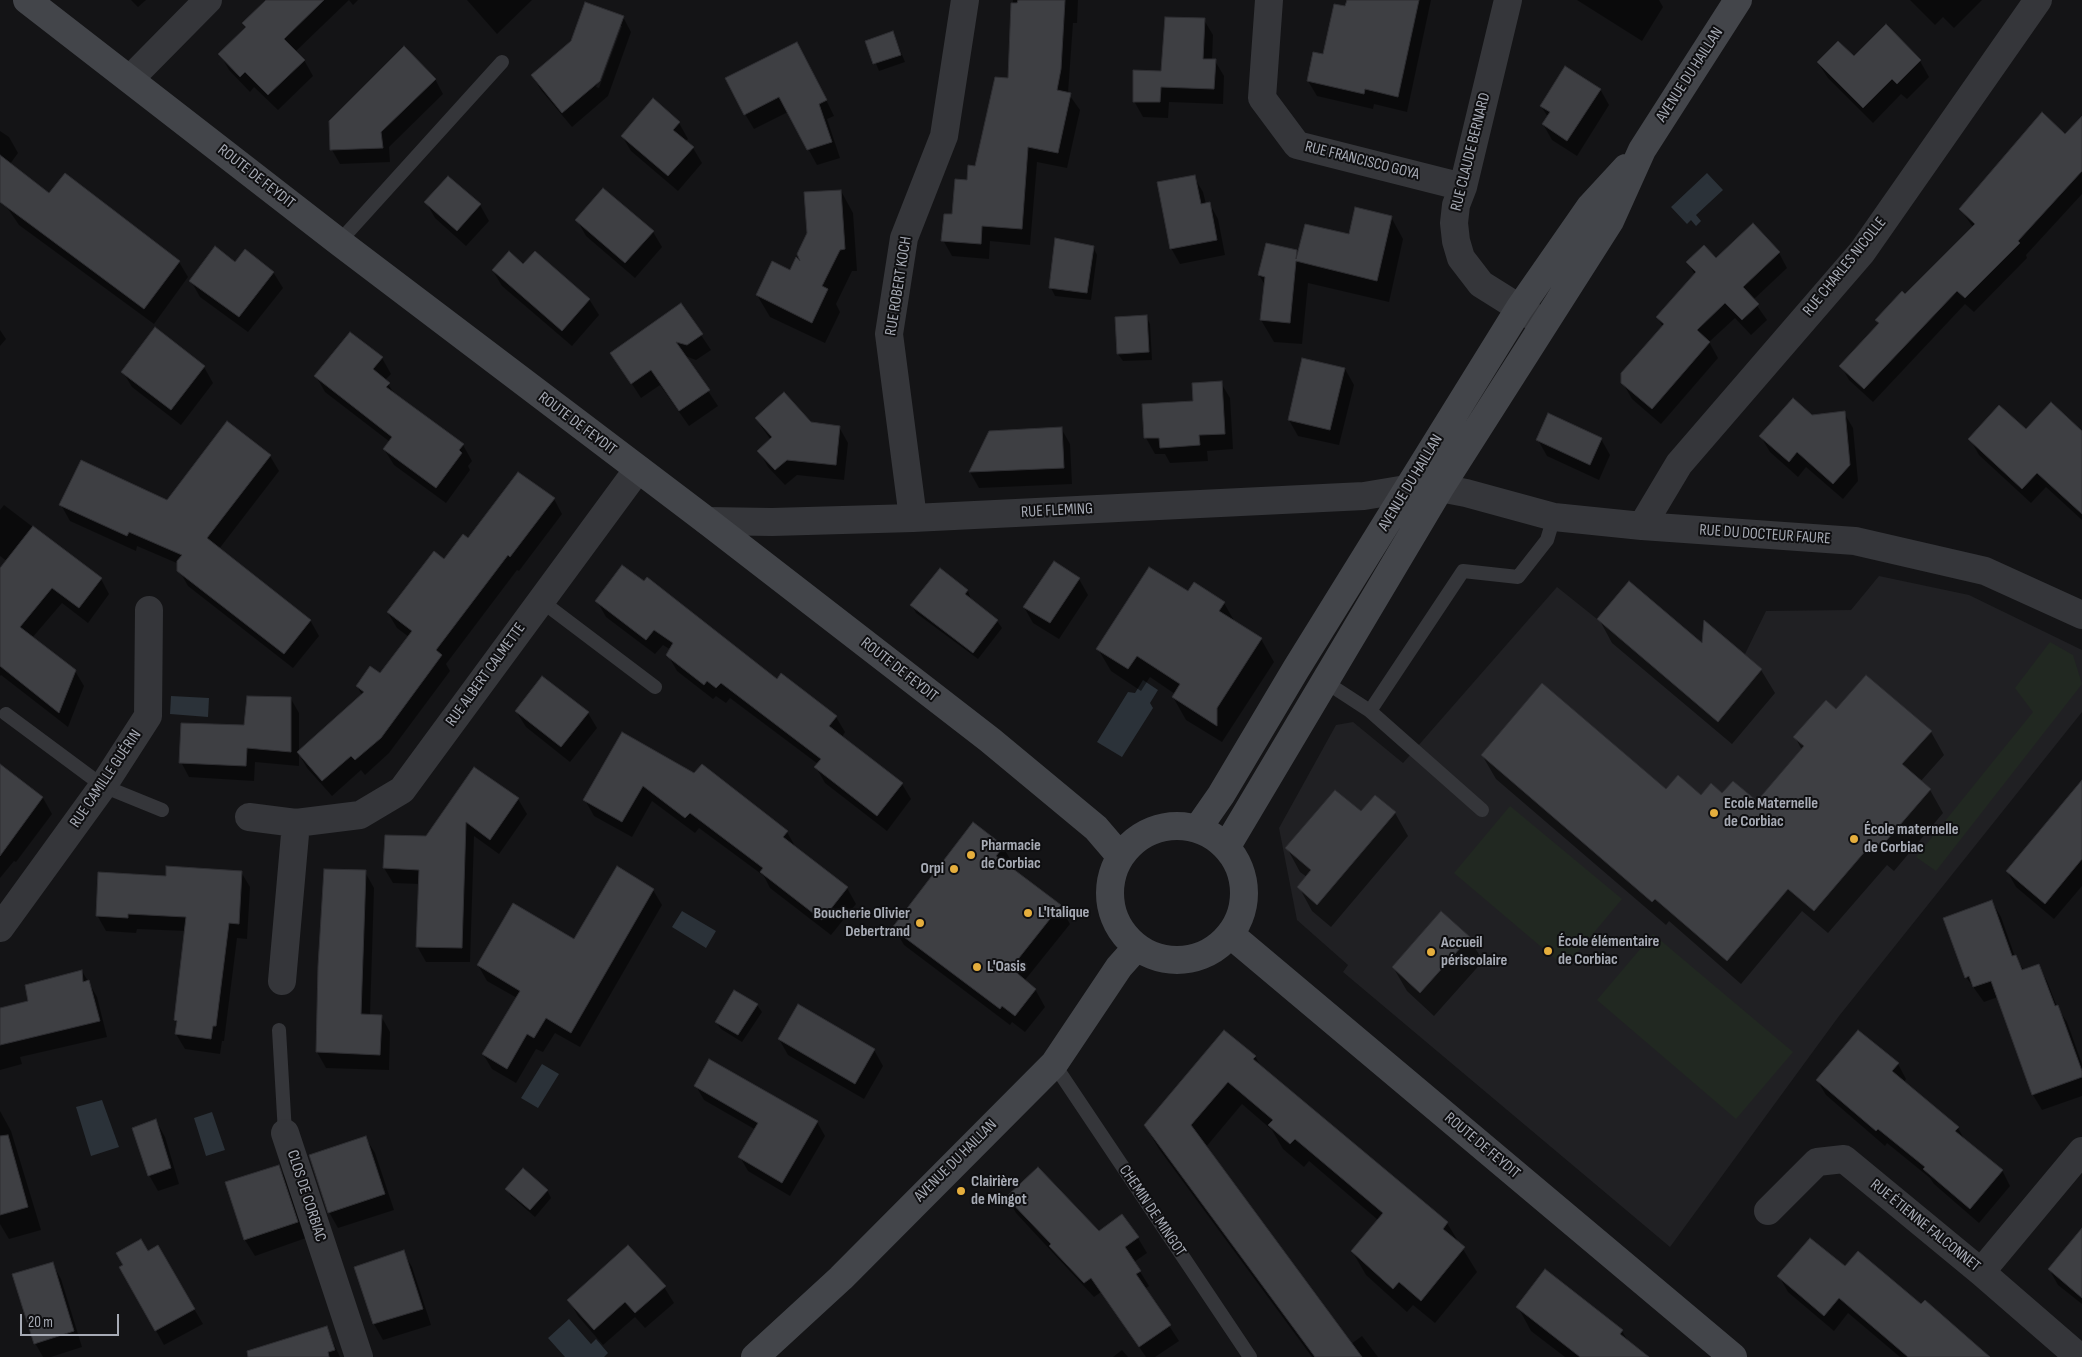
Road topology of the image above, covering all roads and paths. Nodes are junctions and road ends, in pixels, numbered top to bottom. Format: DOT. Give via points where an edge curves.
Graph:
graph roads {
  1 [pos="27,0"];
  2 [pos="208,0"];
  3 [pos="965,0"];
  4 [pos="1269,0"];
  5 [pos="1508,0"];
  6 [pos="1738,0"];
  7 [pos="2038,0"];
  8 [pos="502,62"];
  9 [pos="131,78"];
  10 [pos="1642,150"];
  11 [pos="1463,187"];
  12 [pos="339,242"];
  13 [pos="1519,309"];
  14 [pos="1544,324"];
  15 [pos="638,469"];
  16 [pos="1440,488"];
  17 [pos="1406,489"];
  18 [pos="1554,516"];
  19 [pos="913,518"];
  20 [pos="707,521"];
  21 [pos="1642,526"];
  22 [pos="540,600"];
  23 [pos="149,610"];
  24 [pos="2082,616"];
  25 [pos="1324,682"];
  26 [pos="655,686"];
  27 [pos="1370,711"];
  28 [pos="6,714"];
  29 [pos="103,786"];
  30 [pos="162,810"];
  31 [pos="1482,810"];
  32 [pos="249,817"];
  33 [pos="296,823"];
  34 [pos="1198,828"];
  35 [pos="1227,846"];
  36 [pos="1120,856"];
  37 [pos="0,928"];
  38 [pos="1231,935"];
  39 [pos="1136,948"];
  40 [pos="282,982"];
  41 [pos="279,1030"];
  42 [pos="1054,1064"];
  43 [pos="285,1133"];
  44 [pos="2082,1151"];
  45 [pos="1768,1210"];
  46 [pos="1981,1272"];
  47 [pos="359,1357"];
  48 [pos="756,1357"];
  49 [pos="1250,1357"];
  50 [pos="1734,1357"];
  51 [pos="2079,1357"];
  1 -- 9 [label="street, ROUTE DE FEYDIT"];
  2 -- 9 [label="street"];
  3 -- 19 [label="street, RUE ROBERT KOCH" via="944,136 904,238 889,334"];
  4 -- 11 [label="street, RUE FRANCISCO GOYA" via="1262,98 1297,145"];
  5 -- 11 [label="street, RUE CLAUDE BERNARD"];
  6 -- 10 [label="street, AVENUE DU HAILLAN"];
  7 -- 21 [label="street, RUE CHARLES NICOLLE" via="1862,252 1679,464"];
  8 -- 12 [label="lane"];
  9 -- 12 [label="street, ROUTE DE FEYDIT"];
  10 -- 13 [label="street, AVENUE DU HAILLAN" via="1590,207"];
  10 -- 14 [label="street, AVENUE DU HAILLAN" via="1610,221"];
  11 -- 13 [label="street, RUE CLAUDE BERNARD" via="1454,223 1461,258 1481,284"];
  12 -- 15 [label="street, ROUTE DE FEYDIT"];
  13 -- 14 [label="street, RUE CLAUDE BERNARD"];
  13 -- 17 [label="street, AVENUE DU HAILLAN"];
  14 -- 16 [label="street, AVENUE DU HAILLAN"];
  15 -- 20 [label="street, ROUTE DE FEYDIT"];
  15 -- 22 [label="street, RUE ALBERT CALMETTE"];
  16 -- 17 [label="street, RUE FLEMING"];
  16 -- 18 [label="street, RUE DU DOCTEUR FAURE"];
  16 -- 25 [label="street, AVENUE DU HAILLAN"];
  17 -- 19 [label="street, RUE FLEMING" via="1364,496"];
  17 -- 34 [label="street, AVENUE DU HAILLAN"];
  18 -- 21 [label="street, RUE DU DOCTEUR FAURE"];
  18 -- 27 [label="lane" via="1547,540 1518,577 1464,571"];
  19 -- 20 [label="street, RUE FLEMING"];
  20 -- 36 [label="street, ROUTE DE FEYDIT" via="990,740 1096,828"];
  21 -- 24 [label="street, RUE DU DOCTEUR FAURE" via="1855,541 1985,572"];
  22 -- 26 [label="lane"];
  22 -- 33 [label="street, RUE ALBERT CALMETTE" via="402,790 360,815"];
  23 -- 29 [label="street, RUE CAMILLE GUÉRIN" via="148,716"];
  25 -- 27 [label="lane"];
  25 -- 35 [label="street, AVENUE DU HAILLAN"];
  27 -- 31 [label="lane"];
  28 -- 29 [label="lane"];
  29 -- 30 [label="lane"];
  29 -- 37 [label="street, RUE CAMILLE GUÉRIN"];
  32 -- 33 [label="street, RUE ALBERT CALMETTE"];
  33 -- 40 [label="street"];
  34 -- 35 [label="street"];
  34 -- 36 [label="street" via="1169,826 1141,835"];
  35 -- 38 [label="street" via="1240,866 1245,889 1243,913"];
  36 -- 39 [label="street" via="1111,880 1110,905 1120,928"];
  38 -- 39 [label="street" via="1211,952 1187,960 1160,959"];
  38 -- 50 [label="street, ROUTE DE FEYDIT"];
  39 -- 42 [label="street, AVENUE DU HAILLAN" via="1119,967"];
  41 -- 43 [label="lane, CLOS DE CORBIAC"];
  42 -- 48 [label="street, AVENUE DU HAILLAN" via="841,1278"];
  42 -- 49 [label="lane, CHEMIN DE MINGOT"];
  43 -- 47 [label="street, CLOS DE CORBIAC"];
  44 -- 46 [label="street"];
  45 -- 46 [label="street, RUE ÉTIENNE FALCONNET" via="1817,1162 1844,1159"];
  46 -- 51 [label="street, RUE ÉTIENNE FALCONNET"];
}
